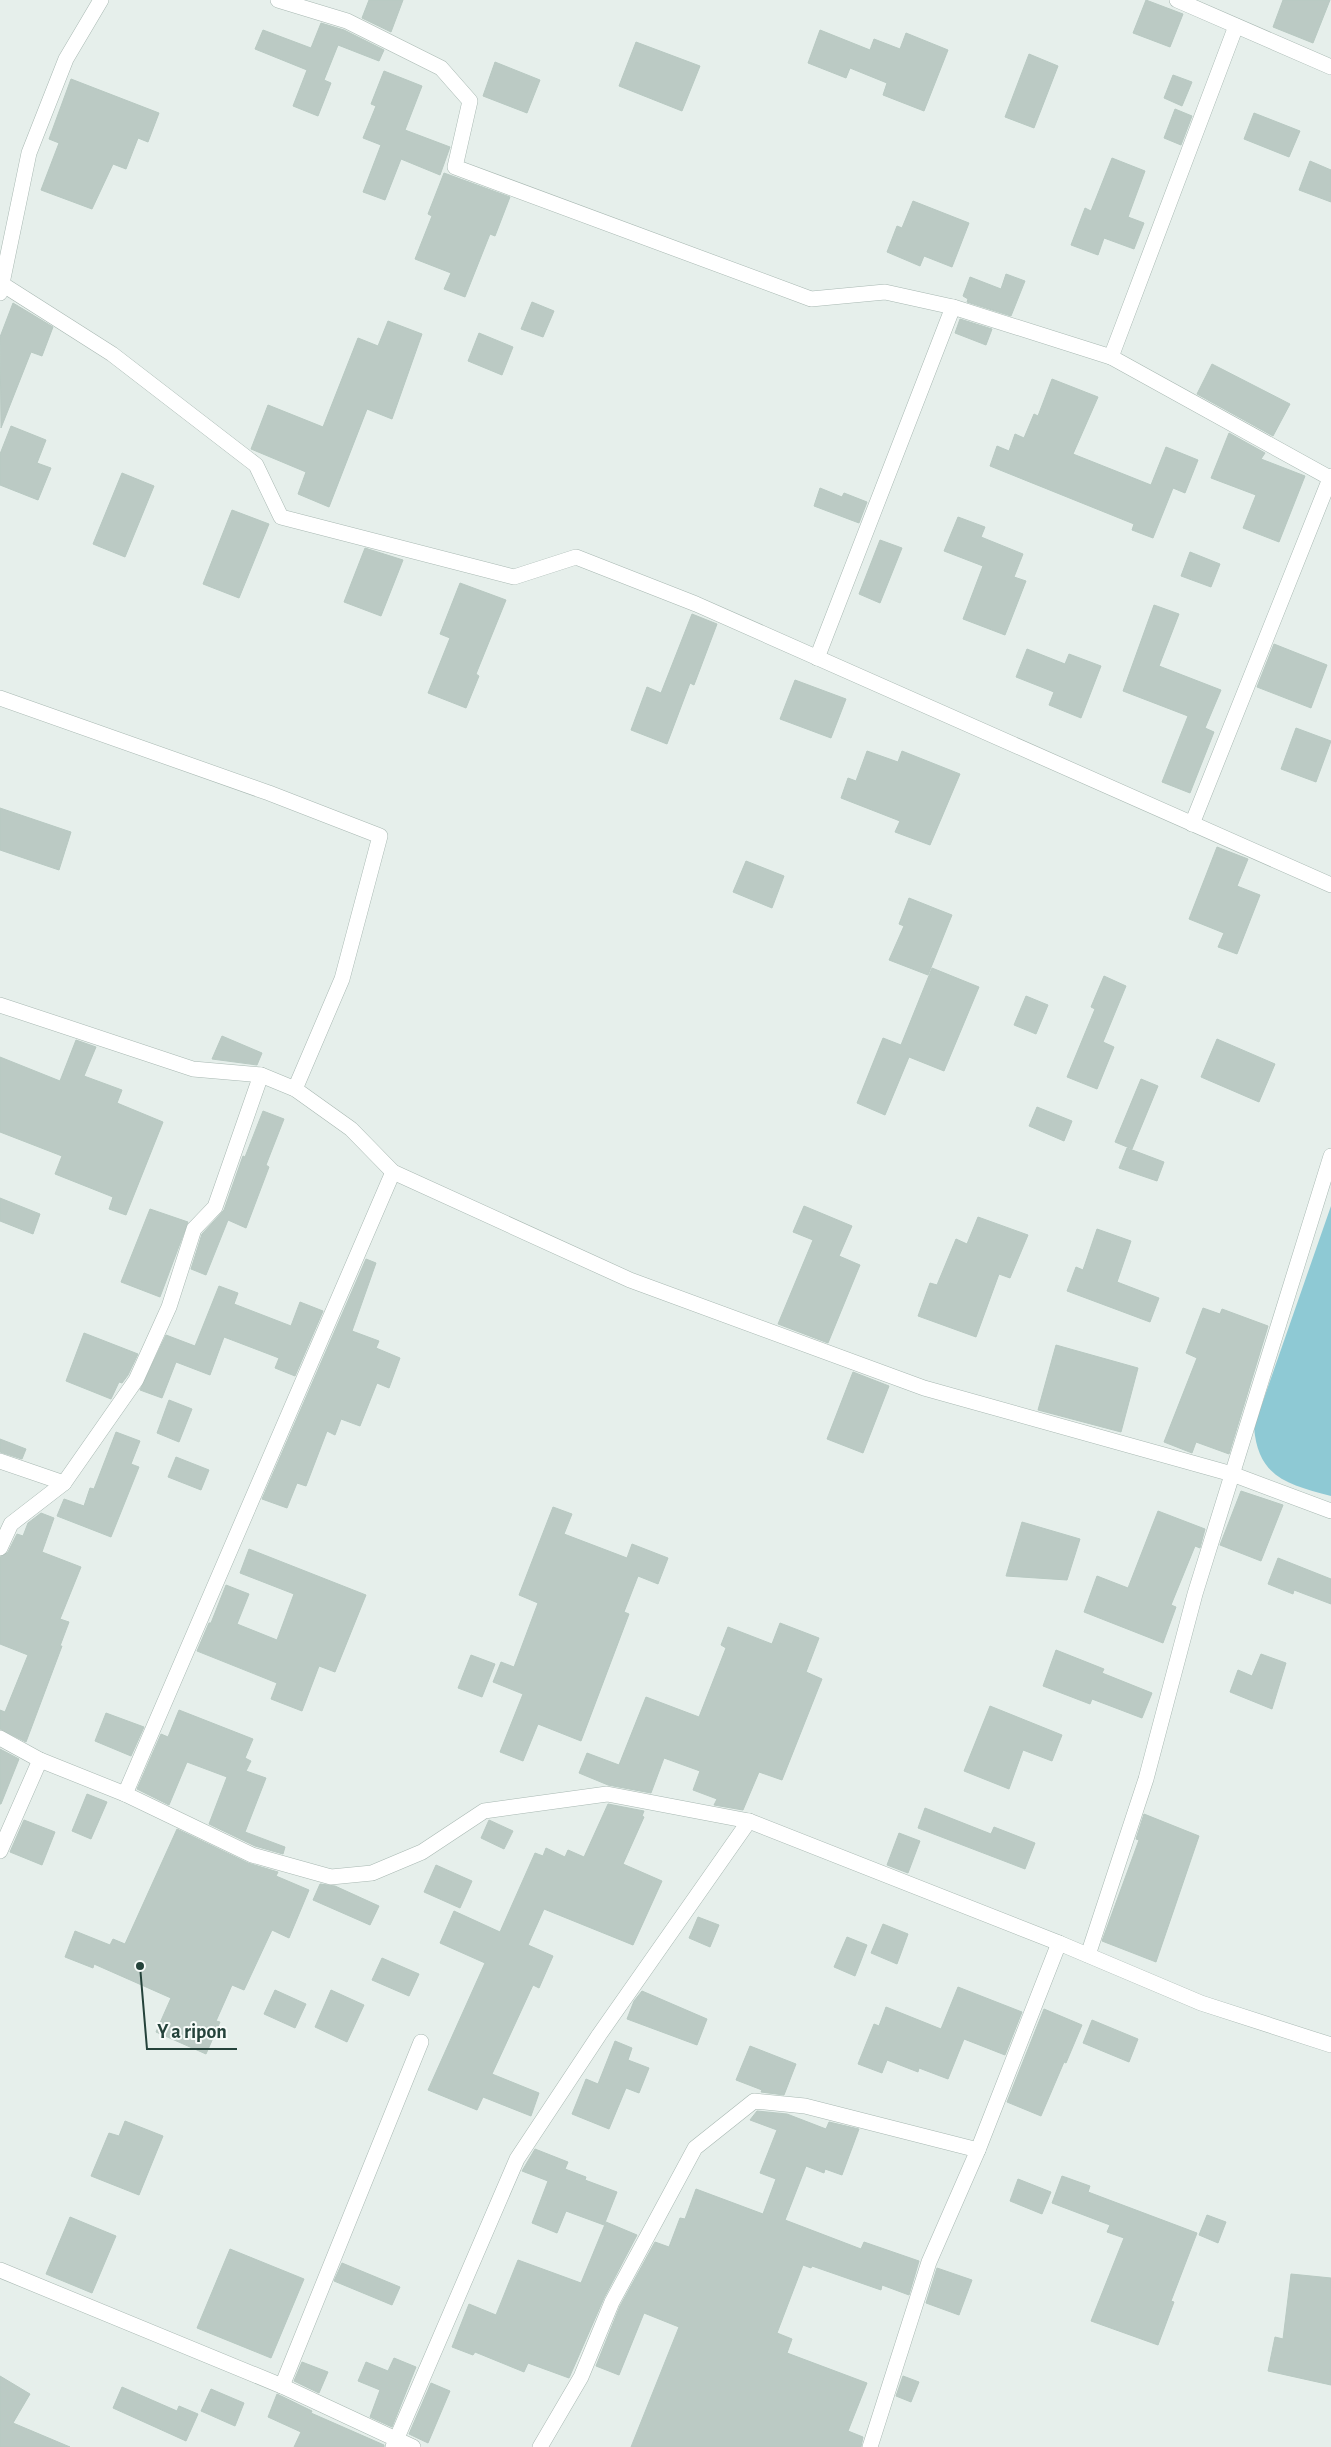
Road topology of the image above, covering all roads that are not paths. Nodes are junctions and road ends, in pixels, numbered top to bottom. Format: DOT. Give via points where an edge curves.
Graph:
graph roads {
  1 [pos="101,0"];
  2 [pos="278,0"];
  3 [pos="1177,0"];
  4 [pos="1236,26"];
  5 [pos="1331,67"];
  6 [pos="1,288"];
  7 [pos="953,307"];
  8 [pos="1111,357"];
  9 [pos="1331,477"];
  10 [pos="817,658"];
  11 [pos="0,698"];
  12 [pos="1192,824"];
  13 [pos="1331,885"];
  14 [pos="0,1005"];
  15 [pos="261,1075"];
  16 [pos="295,1090"];
  17 [pos="1331,1156"];
  18 [pos="393,1172"];
  19 [pos="0,1461"];
  20 [pos="1232,1474"];
  21 [pos="64,1483"];
  22 [pos="1331,1511"];
  23 [pos="0,1548"];
  24 [pos="0,1738"];
  25 [pos="40,1760"];
  26 [pos="125,1794"];
  27 [pos="749,1821"];
  28 [pos="0,1851"];
  29 [pos="1059,1943"];
  30 [pos="1088,1955"];
  31 [pos="422,2042"];
  32 [pos="1331,2045"];
  33 [pos="978,2150"];
  34 [pos="0,2270"];
  35 [pos="282,2386"];
  36 [pos="395,2444"];
  37 [pos="413,2447"];
  38 [pos="540,2447"];
  39 [pos="870,2447"];
  1 -- 6 [label="street" via="66,59 28,152"];
  2 -- 7 [label="street" via="347,21 440,68 470,101 455,167 811,299 885,292"];
  3 -- 4 [label="street"];
  4 -- 5 [label="street"];
  4 -- 8 [label="street"];
  6 -- 10 [label="street" via="112,354 256,465 281,517 514,577 576,557 696,604"];
  7 -- 8 [label="street"];
  7 -- 10 [label="street"];
  8 -- 9 [label="street"];
  9 -- 12 [label="street"];
  10 -- 12 [label="street"];
  11 -- 16 [label="street" via="269,793 380,836 342,979"];
  12 -- 13 [label="street"];
  14 -- 15 [label="street" via="193,1069"];
  15 -- 16 [label="street"];
  15 -- 21 [label="street" via="215,1207 194,1229 169,1307 136,1380"];
  16 -- 18 [label="street" via="351,1129"];
  17 -- 20 [label="street"];
  18 -- 20 [label="street" via="630,1280 924,1388"];
  18 -- 26 [label="street"];
  19 -- 21 [label="street"];
  20 -- 22 [label="street"];
  20 -- 30 [label="street" via="1146,1779"];
  21 -- 23 [label="street" via="11,1524"];
  24 -- 25 [label="street"];
  25 -- 26 [label="street"];
  25 -- 28 [label="street"];
  26 -- 27 [label="street" via="252,1855 331,1877 372,1873 422,1852 484,1811 607,1794"];
  27 -- 29 [label="street"];
  27 -- 36 [label="street" via="599,2034 518,2159"];
  29 -- 30 [label="street"];
  29 -- 33 [label="street"];
  30 -- 32 [label="street" via="1201,2003"];
  31 -- 35 [label="street"];
  33 -- 38 [label="street" via="805,2106 754,2101 695,2148 612,2302 581,2377"];
  33 -- 39 [label="street" via="929,2262"];
  34 -- 35 [label="street"];
  35 -- 36 [label="street"];
  36 -- 37 [label="street"];
}
